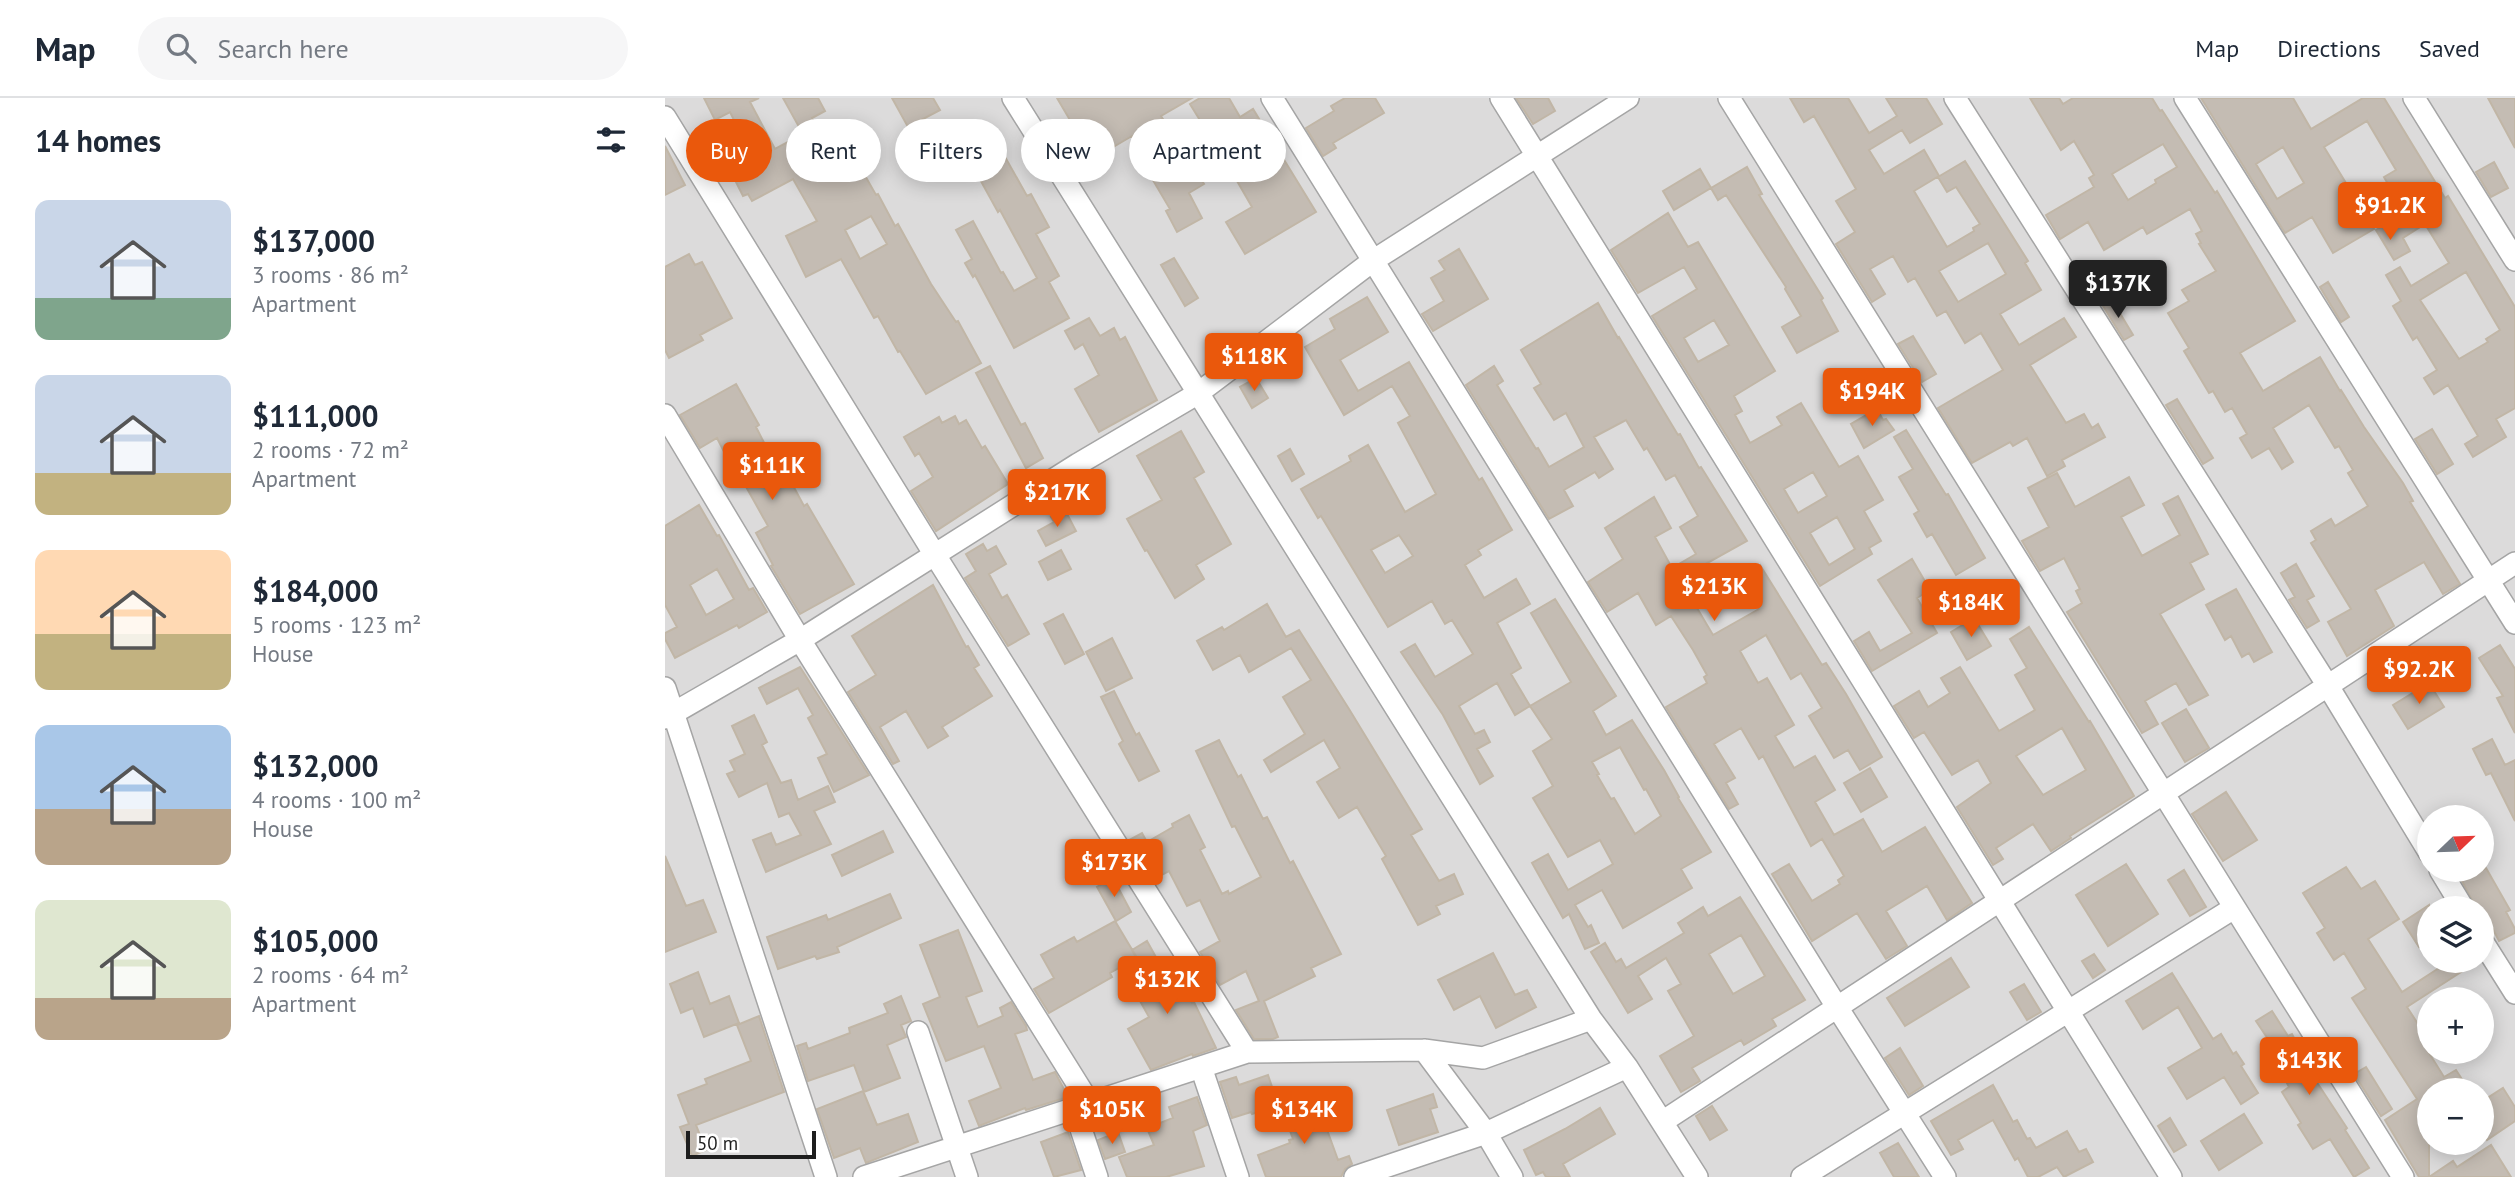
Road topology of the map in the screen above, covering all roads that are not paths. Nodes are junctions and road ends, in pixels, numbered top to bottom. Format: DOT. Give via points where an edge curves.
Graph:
graph roads {
  1 [pos="1013,98"];
  2 [pos="1272,98"];
  3 [pos="1501,98"];
  4 [pos="1628,98"];
  5 [pos="1729,98"];
  6 [pos="1955,98"];
  7 [pos="2185,98"];
  8 [pos="2414,98"];
  9 [pos="665,117"];
  10 [pos="1538,156"];
  11 [pos="1374,260"];
  12 [pos="2515,260"];
  13 [pos="1197,394"];
  14 [pos="665,415"];
  15 [pos="935,555"];
  16 [pos="2515,563"];
  17 [pos="2489,580"];
  18 [pos="2515,623"];
  19 [pos="800,640"];
  20 [pos="2327,686"];
  21 [pos="665,688"];
  22 [pos="669,715"];
  23 [pos="2162,794"];
  24 [pos="2417,832"];
  25 [pos="2001,900"];
  26 [pos="2234,908"];
  27 [pos="2494,960"];
  28 [pos="2515,993"];
  29 [pos="1837,1007"];
  30 [pos="2069,1010"];
  31 [pos="1591,1019"];
  32 [pos="918,1032"];
  33 [pos="1424,1050"];
  34 [pos="1247,1052"];
  35 [pos="1201,1067"];
  36 [pos="1627,1067"];
  37 [pos="1082,1106"];
  38 [pos="1905,1112"];
  39 [pos="1662,1122"];
  40 [pos="1486,1133"];
  41 [pos="957,1147"];
  42 [pos="1395,1171"];
  43 [pos="826,1177"];
  44 [pos="864,1177"];
  45 [pos="967,1177"];
  46 [pos="1097,1177"];
  47 [pos="1238,1177"];
  48 [pos="1355,1177"];
  49 [pos="1512,1177"];
  50 [pos="1697,1177"];
  51 [pos="1802,1177"];
  52 [pos="1945,1177"];
  53 [pos="2171,1177"];
  54 [pos="2403,1177"];
  1 -- 13 [label="street"];
  2 -- 11 [label="street"];
  3 -- 10 [label="street"];
  4 -- 10 [label="street"];
  5 -- 23 [label="street"];
  6 -- 20 [label="street"];
  7 -- 17 [label="street"];
  8 -- 12 [label="street"];
  9 -- 15 [label="street"];
  10 -- 11 [label="street"];
  10 -- 25 [label="street"];
  11 -- 13 [label="street"];
  11 -- 29 [label="street"];
  13 -- 15 [label="street"];
  13 -- 31 [label="street"];
  14 -- 19 [label="street"];
  15 -- 19 [label="street"];
  15 -- 34 [label="street"];
  16 -- 17 [label="street"];
  17 -- 18 [label="street"];
  17 -- 20 [label="street"];
  19 -- 22 [label="street"];
  19 -- 37 [label="street"];
  20 -- 23 [label="street"];
  20 -- 24 [label="street"];
  21 -- 22 [label="street"];
  22 -- 43 [label="street"];
  23 -- 25 [label="street"];
  23 -- 26 [label="street"];
  25 -- 29 [label="street"];
  25 -- 30 [label="street"];
  26 -- 30 [label="street"];
  26 -- 54 [label="street"];
  27 -- 28 [label="street"];
  29 -- 38 [label="street"];
  29 -- 39 [label="street"];
  30 -- 38 [label="street"];
  30 -- 53 [label="street"];
  31 -- 33 [label="street" via="1483,1058"];
  31 -- 36 [label="street"];
  32 -- 41 [label="street"];
  33 -- 34 [label="street"];
  33 -- 40 [label="street"];
  34 -- 35 [label="street"];
  35 -- 37 [label="street"];
  35 -- 47 [label="street"];
  36 -- 39 [label="street"];
  36 -- 40 [label="street"];
  37 -- 41 [label="street"];
  37 -- 46 [label="street"];
  38 -- 51 [label="street"];
  38 -- 52 [label="street"];
  39 -- 50 [label="street"];
  40 -- 42 [label="street"];
  40 -- 49 [label="street"];
  41 -- 44 [label="street"];
  41 -- 45 [label="street"];
  42 -- 48 [label="street"];
}
